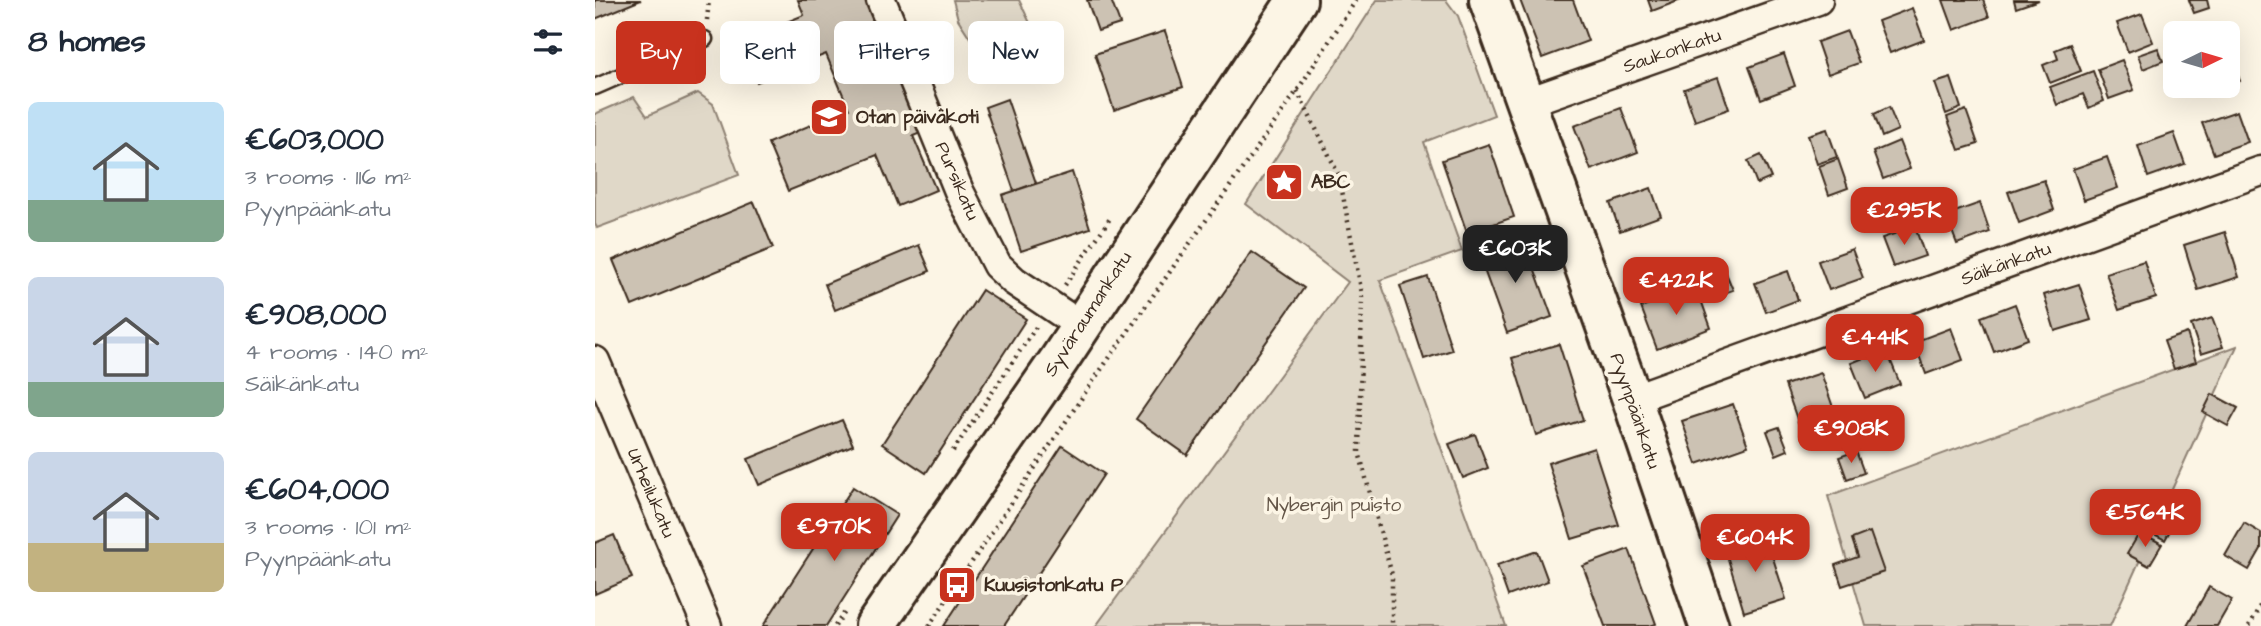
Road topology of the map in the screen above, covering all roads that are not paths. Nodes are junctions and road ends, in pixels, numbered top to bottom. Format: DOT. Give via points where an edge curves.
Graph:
graph roads {
  1 [pos="881,0"];
  2 [pos="1297,0"];
  3 [pos="1489,0"];
  4 [pos="1818,0"];
  5 [pos="616,78"];
  6 [pos="595,87"];
  7 [pos="1525,103"];
  8 [pos="2261,171"];
  9 [pos="1081,326"];
  10 [pos="595,361"];
  11 [pos="1632,399"];
  12 [pos="708,626"];
  13 [pos="875,626"];
  14 [pos="1709,626"];
  1 -- 9 [label="street, Pursikatu" via="959,191 997,265"];
  2 -- 9 [label="main road, Syväraumankatu"];
  3 -- 7 [label="main road, Pyynpäänkatu"];
  4 -- 7 [label="street, Saukonkatu"];
  5 -- 6 [label="lane"];
  7 -- 11 [label="main road, Pyynpäänkatu"];
  8 -- 11 [label="street, Säikänkatu"];
  9 -- 13 [label="main road, Syväraumankatu"];
  10 -- 12 [label="street, Urheilukatu"];
  11 -- 14 [label="main road, Pyynpäänkatu"];
}
